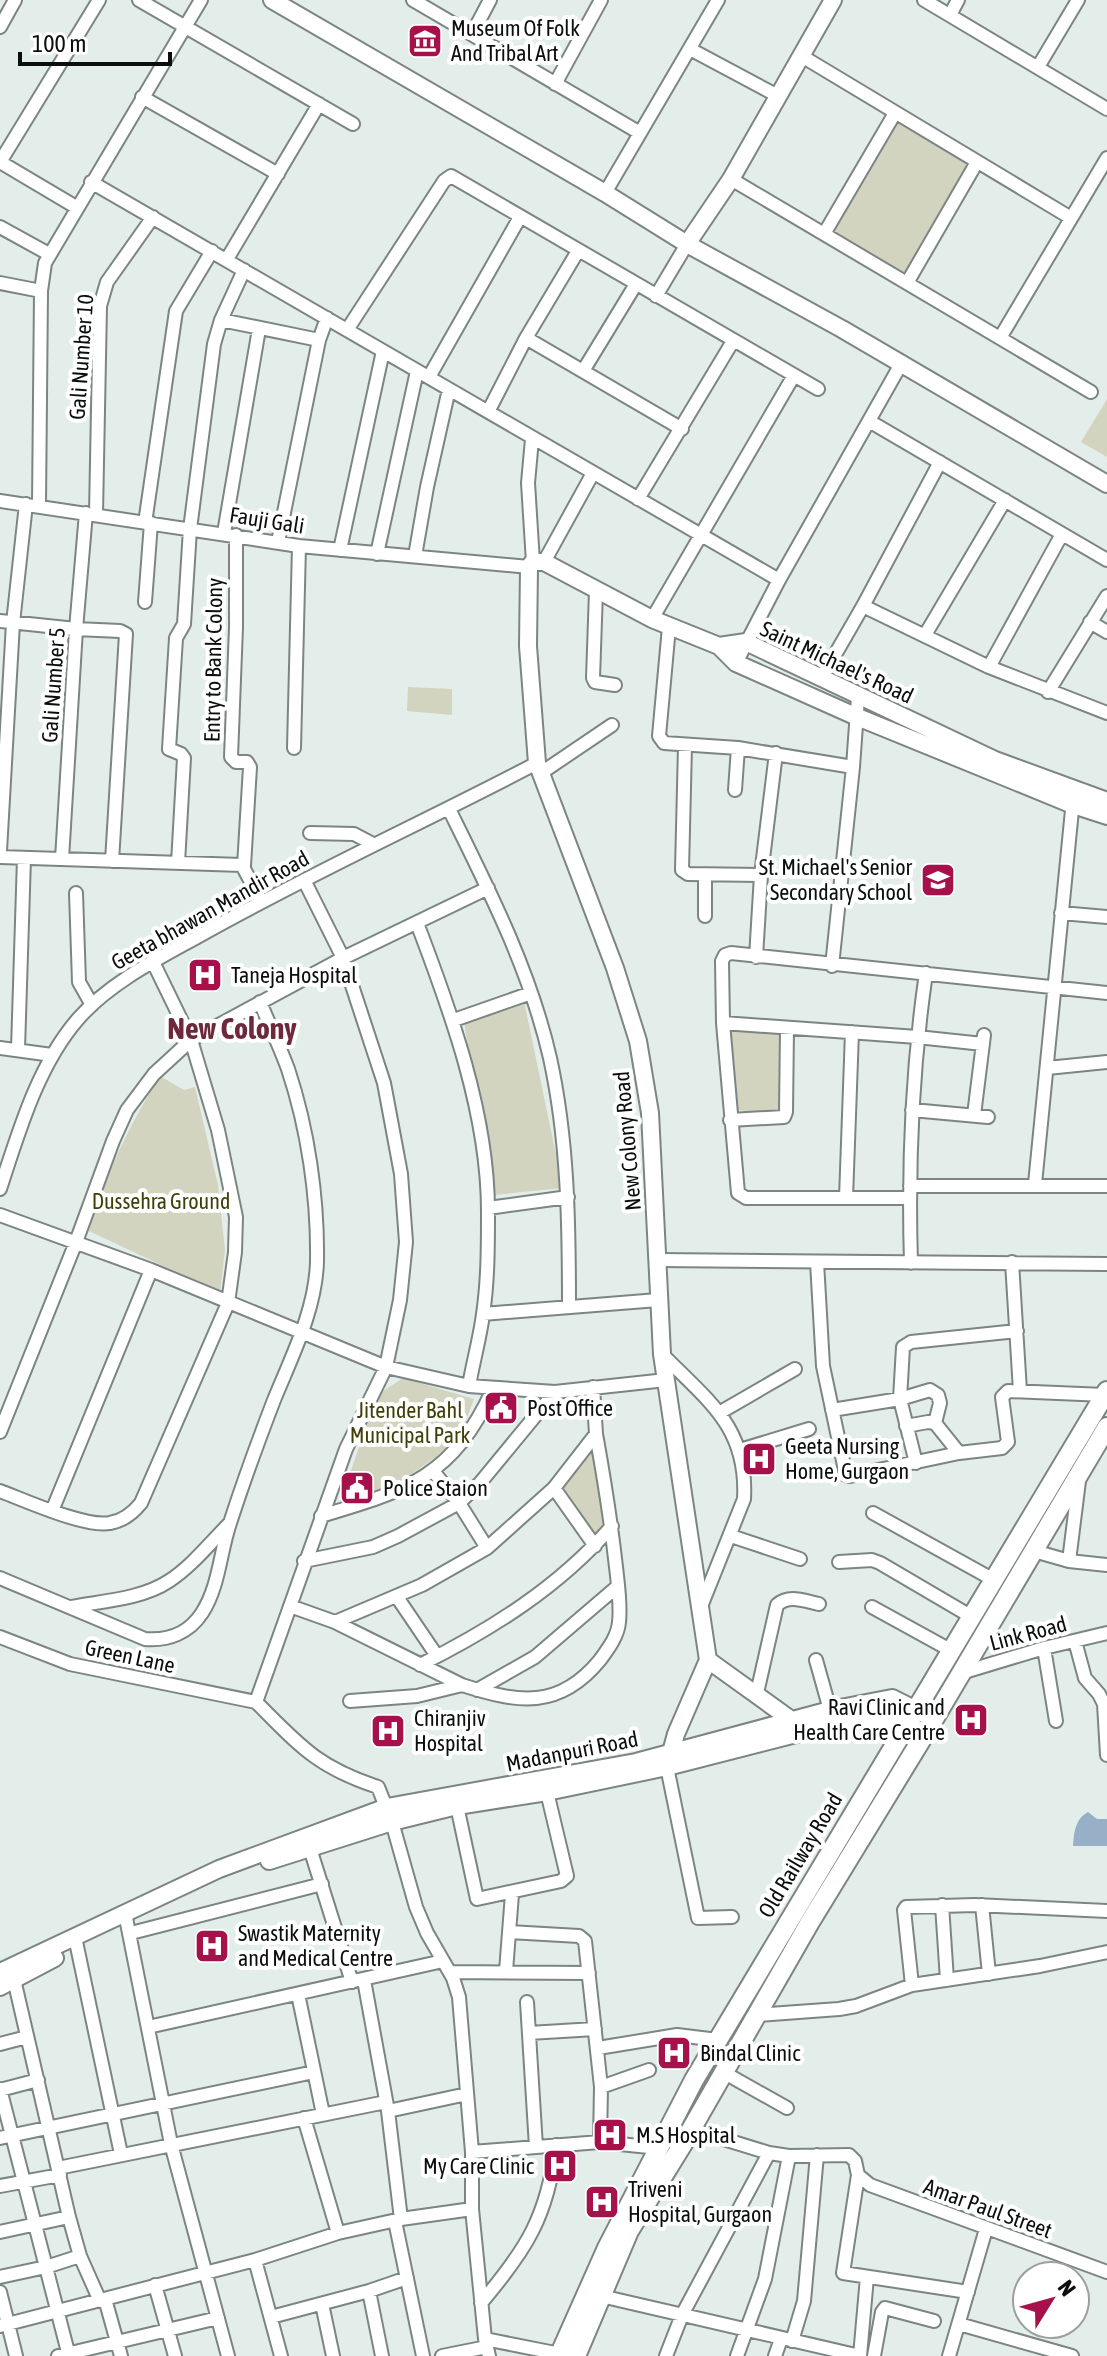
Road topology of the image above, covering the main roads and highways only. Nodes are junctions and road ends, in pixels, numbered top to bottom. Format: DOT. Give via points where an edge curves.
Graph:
graph roads {
  1 [pos="1106,1393"];
  2 [pos="1107,1427"];
  3 [pos="1102,1446"];
  4 [pos="802,1917"];
  5 [pos="661,2143"];
  6 [pos="681,2147"];
  7 [pos="565,2355"];
  1 -- 4 [label="main road, Old Railway Road" via="906,1724"];
  2 -- 3 [label="main road, Old Railway Road"];
  3 -- 4 [label="main road, Old Railway Road" via="1080,1471 930,1726"];
  4 -- 5 [label="main road, Old Railway Road" via="718,2040"];
  4 -- 6 [label="main road, Old Railway Road" via="757,2015"];
  5 -- 6 [label="main road"];
  5 -- 7 [label="main road, Old Railway Road" via="607,2248"];
  6 -- 7 [label="main road, Old Railway Road" via="629,2231 601,2296"];
}
